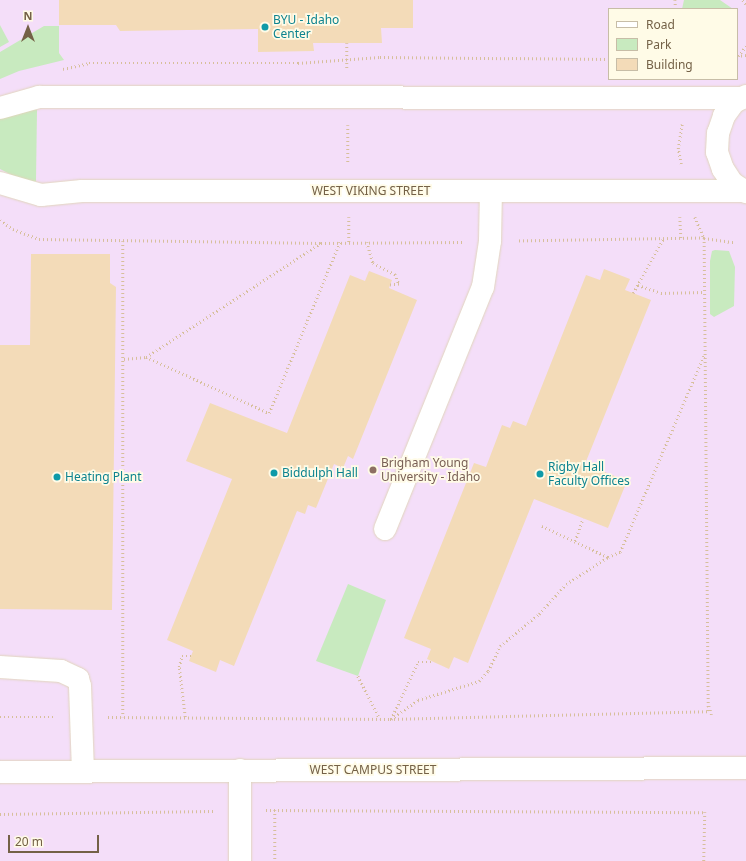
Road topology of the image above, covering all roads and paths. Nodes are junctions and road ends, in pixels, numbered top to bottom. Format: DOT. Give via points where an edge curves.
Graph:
graph roads {
  1 [pos="743,0"];
  2 [pos="746,4"];
  3 [pos="347,43"];
  4 [pos="746,46"];
  5 [pos="746,55"];
  6 [pos="738,56"];
  7 [pos="608,59"];
  8 [pos="347,60"];
  9 [pos="59,69"];
  10 [pos="347,97"];
  11 [pos="744,97"];
  12 [pos="0,108"];
  13 [pos="0,183"];
  14 [pos="745,191"];
  15 [pos="348,192"];
  16 [pos="491,192"];
  17 [pos="0,220"];
  18 [pos="663,239"];
  19 [pos="122,241"];
  20 [pos="490,241"];
  21 [pos="340,242"];
  22 [pos="349,242"];
  23 [pos="367,242"];
  24 [pos="321,243"];
  25 [pos="390,285"];
  26 [pos="638,285"];
  27 [pos="704,292"];
  28 [pos="633,293"];
  29 [pos="705,352"];
  30 [pos="146,357"];
  31 [pos="124,359"];
  32 [pos="583,518"];
  33 [pos="542,526"];
  34 [pos="385,529"];
  35 [pos="575,541"];
  36 [pos="608,557"];
  37 [pos="191,656"];
  38 [pos="433,662"];
  39 [pos="0,667"];
  40 [pos="358,676"];
  41 [pos="708,704"];
  42 [pos="712,716"];
  43 [pos="0,717"];
  44 [pos="123,717"];
  45 [pos="82,718"];
  46 [pos="185,718"];
  47 [pos="380,719"];
  48 [pos="390,720"];
  49 [pos="746,768"];
  50 [pos="240,770"];
  51 [pos="0,772"];
  52 [pos="83,772"];
  53 [pos="240,810"];
  54 [pos="275,810"];
  55 [pos="0,814"];
  56 [pos="240,861"];
  57 [pos="275,861"];
  58 [pos="704,861"];
  1 -- 2 [label="path"];
  3 -- 8 [label="path"];
  4 -- 6 [label="path"];
  5 -- 6 [label="path"];
  7 -- 8 [label="path" via="380,57"];
  8 -- 9 [label="path" via="298,63 88,63"];
  8 -- 10 [label="path"];
  10 -- 11 [label="street"];
  10 -- 12 [label="street" via="39,97"];
  10 -- 15 [label="path"];
  11 -- 14 [label="street" via="734,102 724,116 718,133 717,152 723,169 732,183"];
  13 -- 15 [label="street, WEST VIKING STREET" via="41,195 82,191"];
  14 -- 16 [label="street, WEST VIKING STREET"];
  15 -- 16 [label="street, WEST VIKING STREET"];
  15 -- 22 [label="path"];
  16 -- 20 [label="street"];
  17 -- 19 [label="path" via="12,229 39,239"];
  18 -- 20 [label="path"];
  18 -- 26 [label="path"];
  18 -- 27 [label="path" via="704,238"];
  19 -- 24 [label="path"];
  19 -- 31 [label="path"];
  20 -- 23 [label="path"];
  20 -- 34 [label="street" via="483,287"];
  21 -- 22 [label="path"];
  21 -- 24 [label="path"];
  21 -- 30 [label="path" via="270,413"];
  22 -- 23 [label="path"];
  23 -- 25 [label="path" via="373,263 395,274 398,284"];
  24 -- 30 [label="path"];
  26 -- 27 [label="path" via="661,293"];
  26 -- 28 [label="path"];
  27 -- 29 [label="path"];
  29 -- 36 [label="path" via="620,552"];
  29 -- 41 [label="path"];
  30 -- 31 [label="path"];
  31 -- 44 [label="path"];
  32 -- 35 [label="path"];
  33 -- 35 [label="path"];
  35 -- 36 [label="path"];
  36 -- 48 [label="path" via="566,584 539,614 500,646 488,670 479,681 418,700"];
  37 -- 46 [label="path" via="182,656 179,667"];
  38 -- 48 [label="path" via="418,662"];
  39 -- 45 [label="street" via="62,671 78,679"];
  40 -- 47 [label="path"];
  41 -- 42 [label="path"];
  41 -- 48 [label="path" via="708,711"];
  43 -- 45 [label="path"];
  44 -- 45 [label="path"];
  44 -- 46 [label="path"];
  45 -- 52 [label="street"];
  46 -- 47 [label="path"];
  47 -- 48 [label="path"];
  49 -- 50 [label="street, WEST CAMPUS STREET"];
  50 -- 52 [label="street, WEST CAMPUS STREET"];
  50 -- 53 [label="street"];
  51 -- 52 [label="street, WEST CAMPUS STREET"];
  53 -- 54 [label="path"];
  53 -- 55 [label="path"];
  53 -- 56 [label="street"];
  54 -- 57 [label="path"];
  54 -- 58 [label="path" via="705,812"];
}
